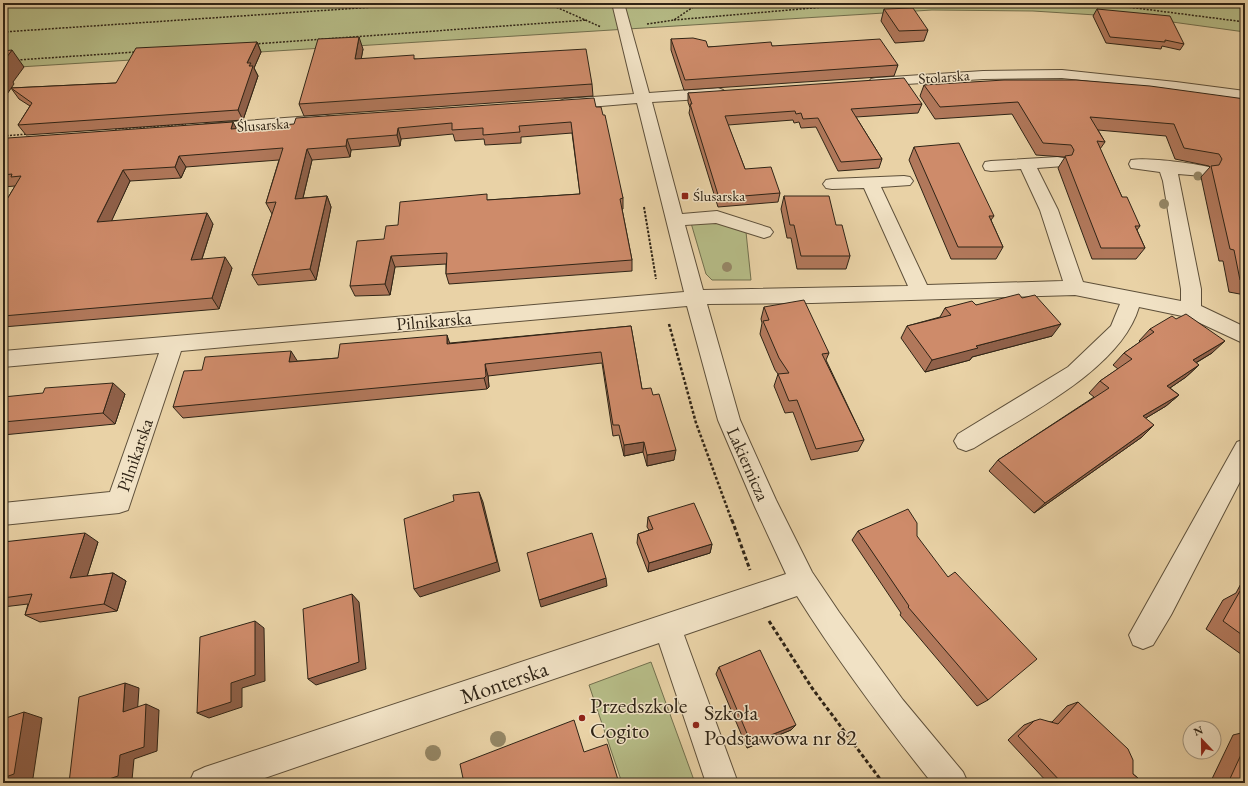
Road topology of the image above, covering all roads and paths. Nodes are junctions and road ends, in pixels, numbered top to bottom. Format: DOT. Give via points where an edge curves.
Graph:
graph roads {
  1 [pos="428,3"];
  2 [pos="434,3"];
  3 [pos="547,3"];
  4 [pos="618,3"];
  5 [pos="699,3"];
  6 [pos="870,3"];
  7 [pos="1070,3"];
  8 [pos="587,20"];
  9 [pos="674,20"];
  10 [pos="1245,22"];
  11 [pos="624,26"];
  12 [pos="606,29"];
  13 [pos="3,32"];
  14 [pos="248,44"];
  15 [pos="137,52"];
  16 [pos="11,61"];
  17 [pos="858,83"];
  18 [pos="734,92"];
  19 [pos="1245,96"];
  20 [pos="643,99"];
  21 [pos="547,105"];
  22 [pos="343,119"];
  23 [pos="193,130"];
  24 [pos="1058,162"];
  25 [pos="1027,164"];
  26 [pos="1136,164"];
  27 [pos="992,166"];
  28 [pos="1167,167"];
  29 [pos="1203,171"];
  30 [pos="904,181"];
  31 [pos="870,182"];
  32 [pos="832,184"];
  33 [pos="644,204"];
  34 [pos="675,220"];
  35 [pos="764,232"];
  36 [pos="656,280"];
  37 [pos="1075,288"];
  38 [pos="922,293"];
  39 [pos="695,298"];
  40 [pos="1131,299"];
  41 [pos="1191,310"];
  42 [pos="666,317"];
  43 [pos="1245,336"];
  44 [pos="173,343"];
  45 [pos="3,359"];
  46 [pos="966,442"];
  47 [pos="1245,449"];
  48 [pos="3,514"];
  49 [pos="751,573"];
  50 [pos="803,581"];
  51 [pos="767,616"];
  52 [pos="667,626"];
  53 [pos="1142,635"];
  54 [pos="205,783"];
  55 [pos="722,783"];
  56 [pos="882,783"];
  57 [pos="952,783"];
  1 -- 2 [label="path"];
  1 -- 13 [label="path"];
  3 -- 8 [label="path"];
  4 -- 11 [label="street, Lakiernicza"];
  5 -- 9 [label="path"];
  6 -- 9 [label="path"];
  7 -- 10 [label="path" via="1120,6"];
  8 -- 12 [label="path"];
  8 -- 14 [label="path"];
  9 -- 11 [label="path"];
  11 -- 20 [label="street, Lakiernicza"];
  15 -- 16 [label="path"];
  17 -- 19 [label="street, Stolarska" via="983,75 1062,74"];
  18 -- 20 [label="street"];
  20 -- 21 [label="street"];
  20 -- 34 [label="street, Lakiernicza"];
  22 -- 23 [label="street, Ślusarska"];
  24 -- 25 [label="street"];
  25 -- 27 [label="street"];
  25 -- 37 [label="street" via="1049,210"];
  26 -- 28 [label="street"];
  28 -- 29 [label="street"];
  28 -- 41 [label="street" via="1174,189 1191,289"];
  30 -- 31 [label="street"];
  31 -- 32 [label="street"];
  31 -- 38 [label="street"];
  33 -- 36 [label="path"];
  34 -- 35 [label="street" via="718,217"];
  34 -- 39 [label="street, Lakiernicza"];
  37 -- 38 [label="street, Pilnikarska"];
  37 -- 40 [label="street, Pilnikarska"];
  38 -- 39 [label="street, Pilnikarska"];
  39 -- 44 [label="street, Pilnikarska"];
  39 -- 50 [label="street, Lakiernicza" via="729,420"];
  40 -- 41 [label="street, Pilnikarska"];
  40 -- 46 [label="street" via="1118,331 1076,373"];
  41 -- 43 [label="street, Pilnikarska"];
  42 -- 49 [label="path" via="696,423"];
  44 -- 45 [label="street, Pilnikarska"];
  44 -- 48 [label="street, Pilnikarska" via="119,502"];
  47 -- 53 [label="street" via="1161,606"];
  50 -- 52 [label="street, Monterska"];
  50 -- 57 [label="street, Lakiernicza" via="829,622 893,710"];
  51 -- 56 [label="path" via="812,688"];
  52 -- 54 [label="street, Monterska"];
  52 -- 55 [label="street"];
}
